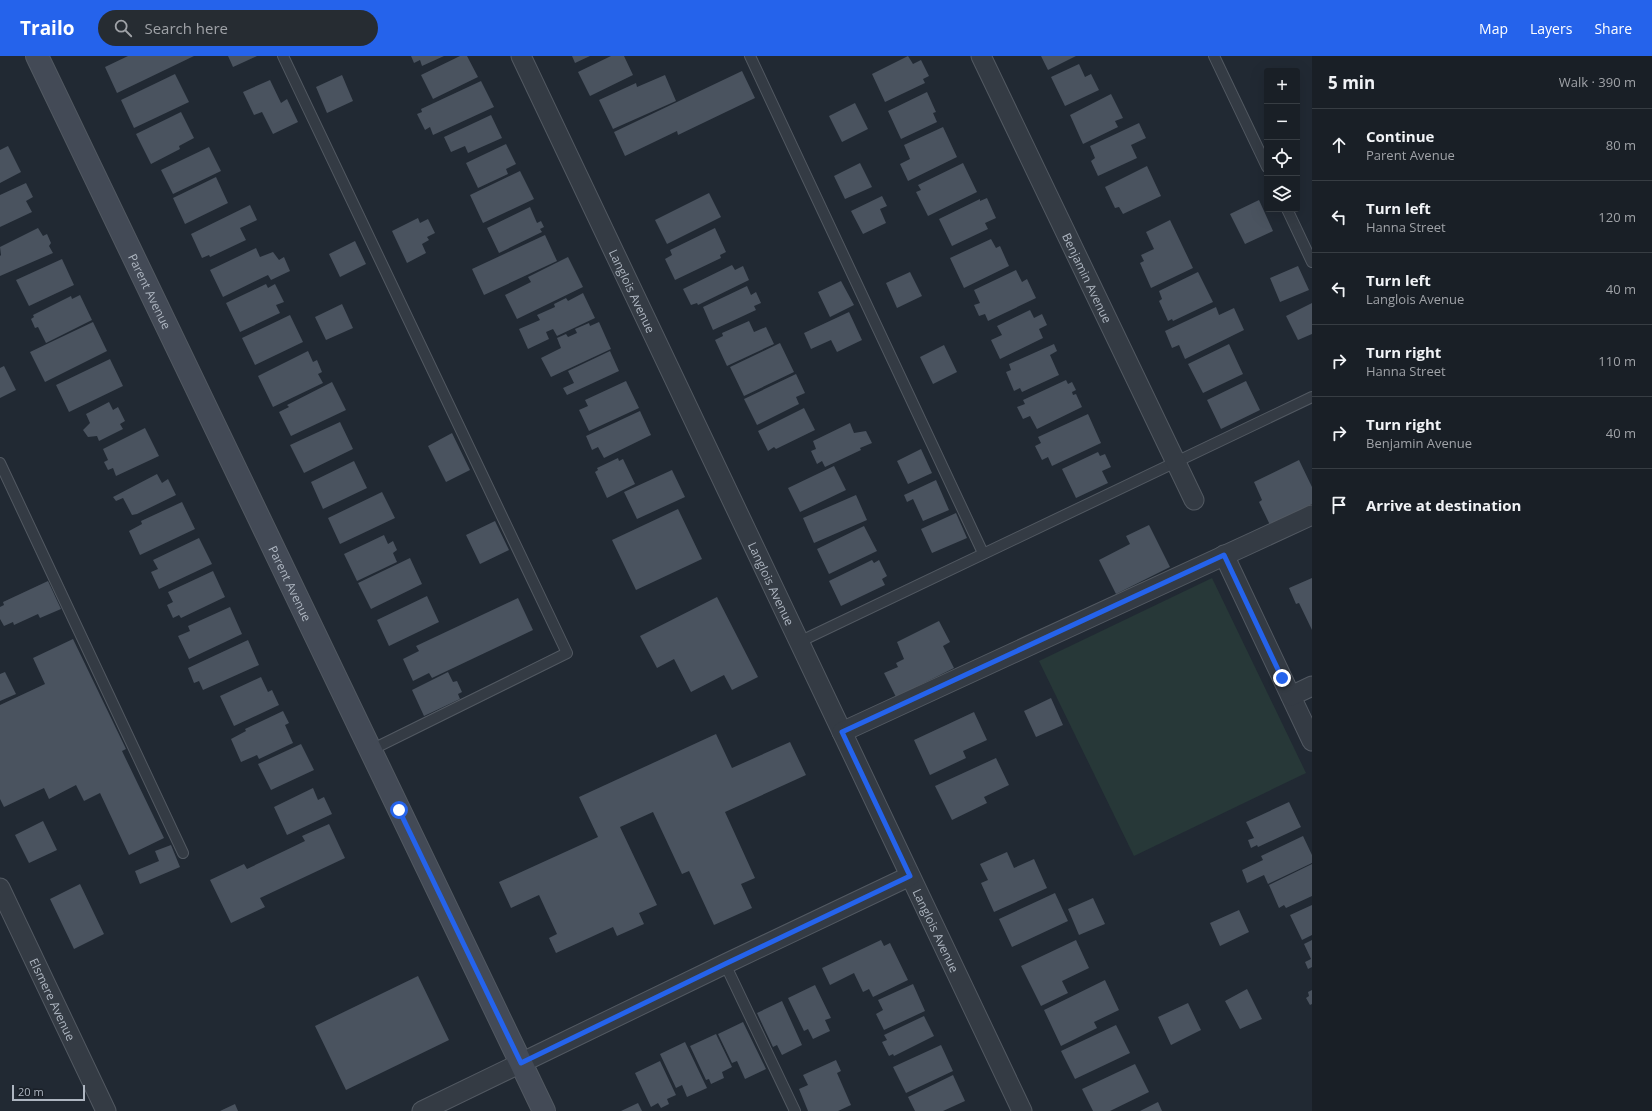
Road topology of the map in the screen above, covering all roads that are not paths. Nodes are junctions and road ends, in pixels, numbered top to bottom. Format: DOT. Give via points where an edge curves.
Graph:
graph roads {
  1 [pos="37,56"];
  2 [pos="283,56"];
  3 [pos="521,56"];
  4 [pos="750,56"];
  5 [pos="981,56"];
  6 [pos="1214,56"];
  7 [pos="1264,161"];
  8 [pos="1288,212"];
  9 [pos="1312,262"];
  10 [pos="1312,397"];
  11 [pos="1175,461"];
  12 [pos="0,463"];
  13 [pos="1194,500"];
  14 [pos="1312,515"];
  15 [pos="983,553"];
  16 [pos="1224,555"];
  17 [pos="799,642"];
  18 [pos="1312,686"];
  19 [pos="1291,696"];
  20 [pos="842,732"];
  21 [pos="1312,740"];
  22 [pos="371,750"];
  23 [pos="183,854"];
  24 [pos="910,876"];
  25 [pos="0,888"];
  26 [pos="725,964"];
  27 [pos="521,1063"];
  28 [pos="106,1111"];
  29 [pos="422,1111"];
  30 [pos="544,1111"];
  31 [pos="795,1111"];
  32 [pos="1022,1111"];
  1 -- 22 [label="street, Parent Avenue"];
  2 -- 22 [label="lane" via="567,653"];
  3 -- 17 [label="street, Langlois Avenue"];
  4 -- 15 [label="lane"];
  5 -- 11 [label="street, Benjamin Avenue"];
  6 -- 7 [label="lane"];
  8 -- 9 [label="lane"];
  10 -- 11 [label="lane"];
  11 -- 13 [label="street, Benjamin Avenue"];
  11 -- 15 [label="lane"];
  12 -- 23 [label="lane"];
  14 -- 16 [label="street"];
  15 -- 17 [label="lane"];
  16 -- 19 [label="street"];
  16 -- 20 [label="street"];
  17 -- 20 [label="street, Langlois Avenue"];
  18 -- 19 [label="street"];
  19 -- 21 [label="street"];
  20 -- 24 [label="street, Langlois Avenue"];
  22 -- 27 [label="street, Parent Avenue"];
  24 -- 26 [label="street"];
  24 -- 32 [label="street, Langlois Avenue"];
  25 -- 28 [label="street, Elsmere Avenue"];
  26 -- 27 [label="street"];
  26 -- 31 [label="lane"];
  27 -- 29 [label="street"];
  27 -- 30 [label="street, Parent Avenue"];
}
